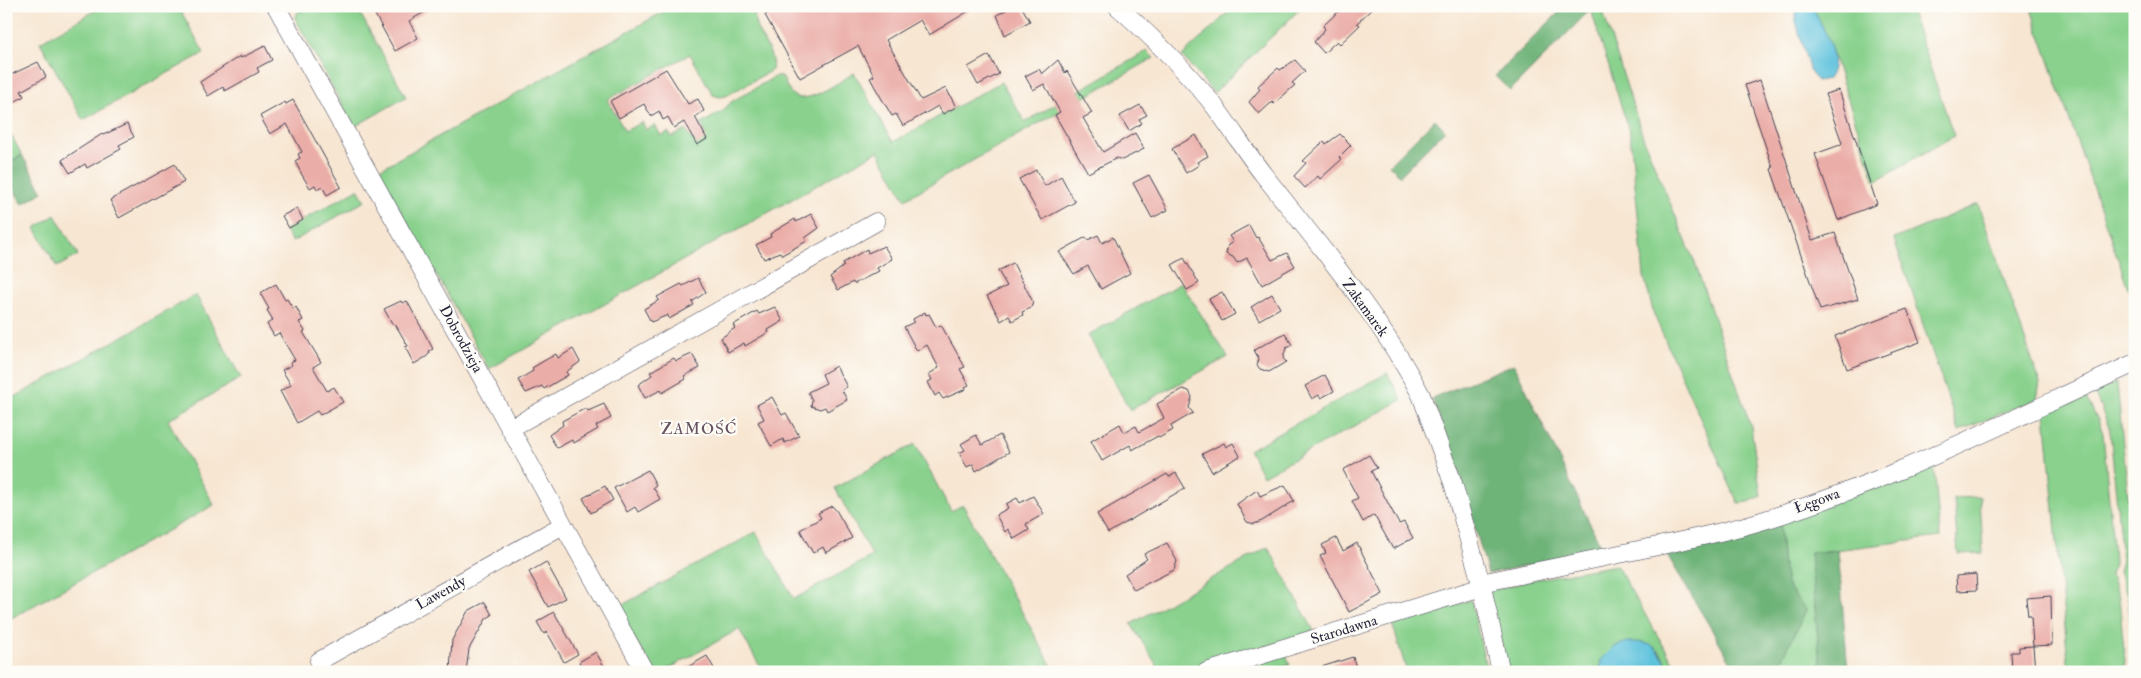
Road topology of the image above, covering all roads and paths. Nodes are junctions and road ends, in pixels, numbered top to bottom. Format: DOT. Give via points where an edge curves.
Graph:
graph roads {
  1 [pos="276,6"];
  2 [pos="1117,6"];
  3 [pos="876,222"];
  4 [pos="2135,363"];
  5 [pos="511,428"];
  6 [pos="563,525"];
  7 [pos="1482,585"];
  8 [pos="319,661"];
  9 [pos="645,672"];
  10 [pos="1206,672"];
  11 [pos="1501,672"];
  1 -- 5 [label="street, Dobrodzieja"];
  2 -- 7 [label="street, Zakamarek" via="1177,62 1212,104 1399,355 1421,395 1453,483"];
  3 -- 5 [label="street"];
  4 -- 7 [label="street, Łęgowa" via="1947,449 1802,508 1698,537"];
  5 -- 6 [label="street, Dobrodzieja"];
  6 -- 8 [label="street, Lawendy"];
  6 -- 9 [label="street, Dobrodzieja"];
  7 -- 10 [label="street, Starodawna"];
  7 -- 11 [label="street, Zakamarek"];
}
